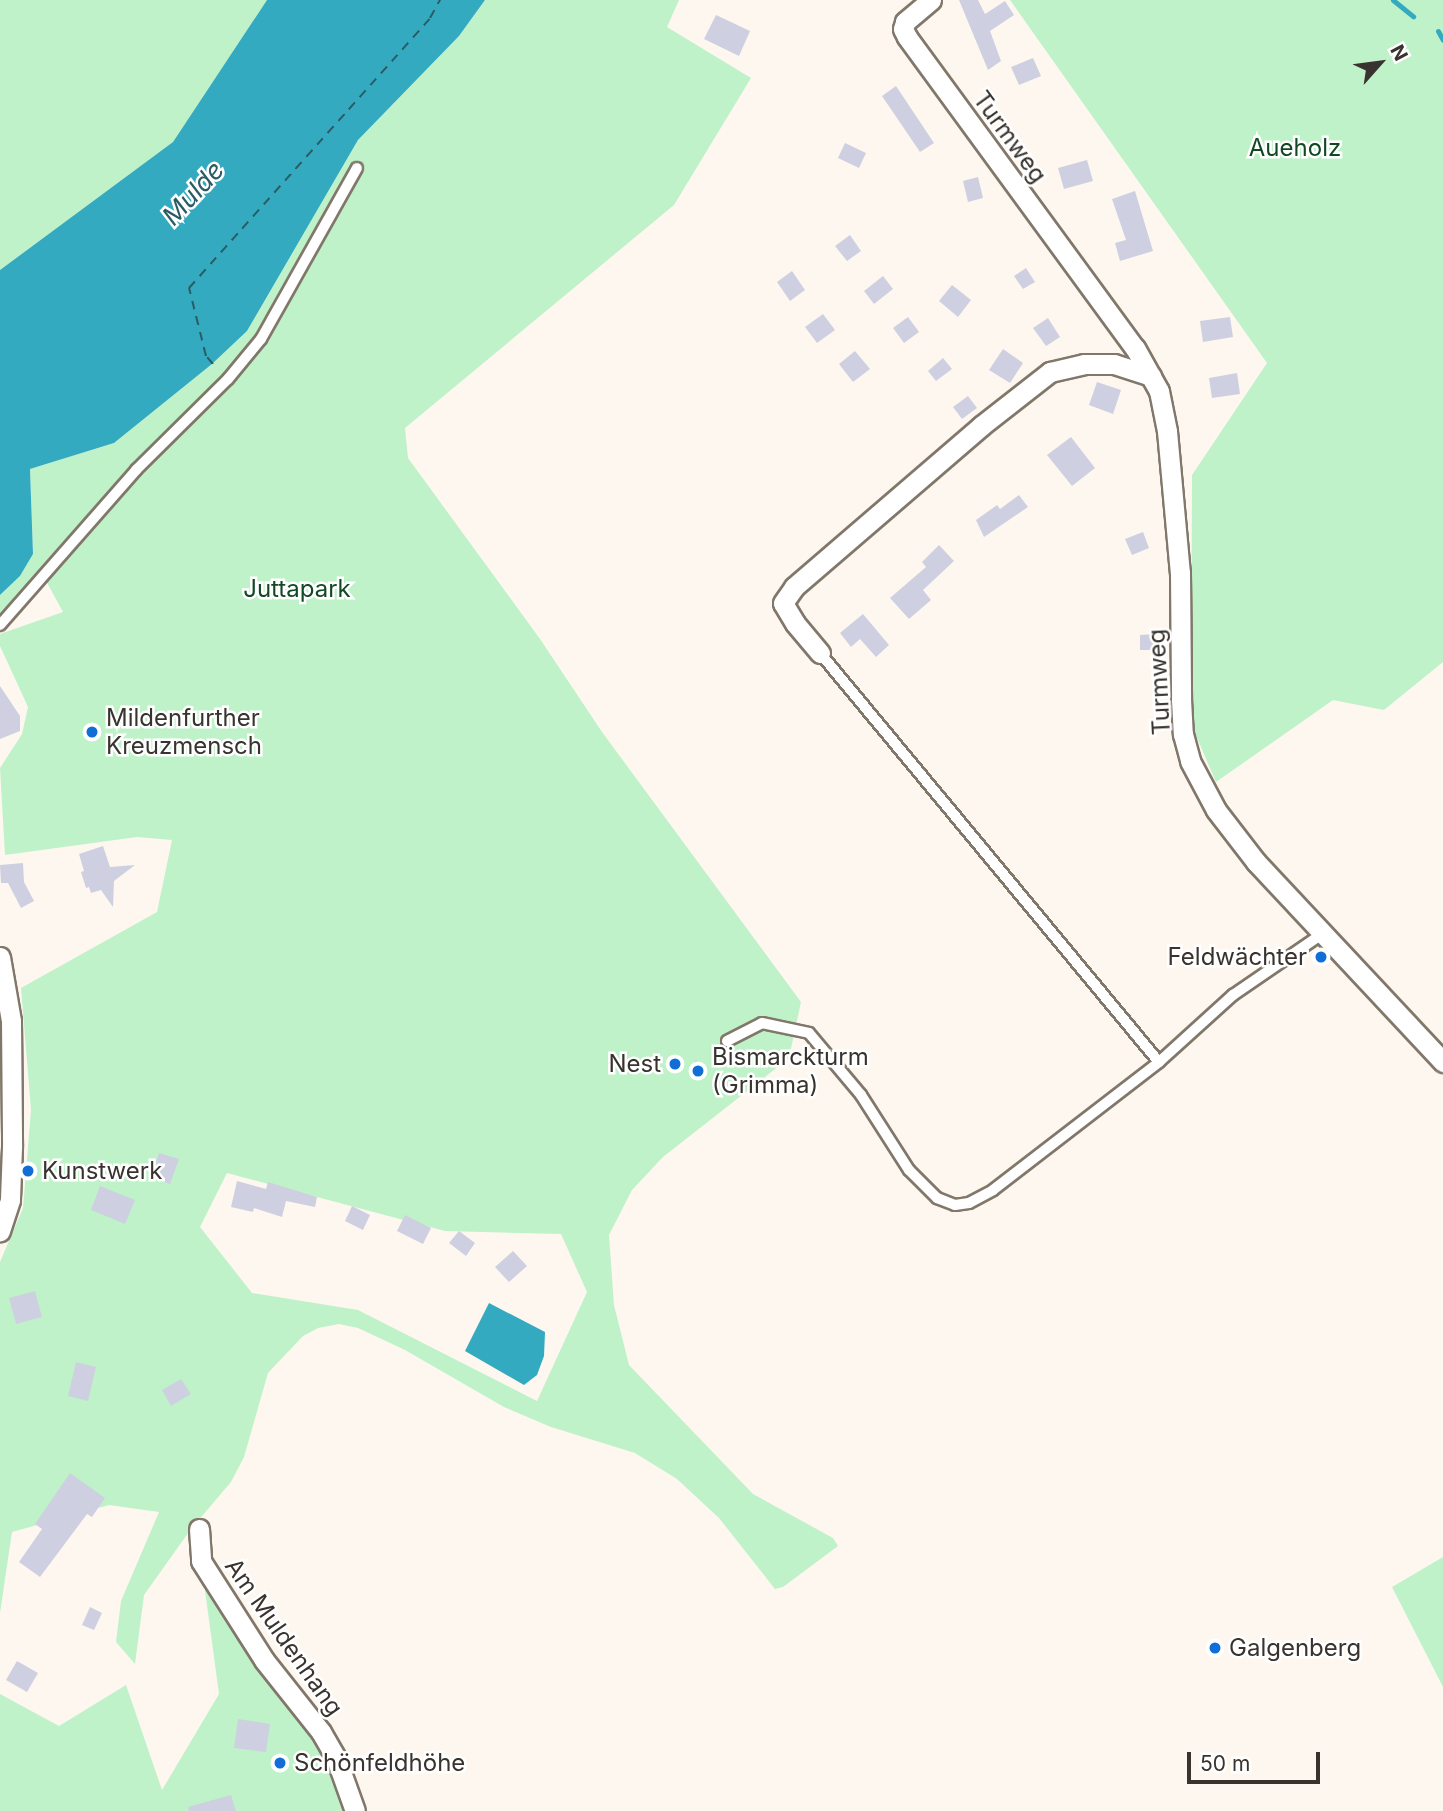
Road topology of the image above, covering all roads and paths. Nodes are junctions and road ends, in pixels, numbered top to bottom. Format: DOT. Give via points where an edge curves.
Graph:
graph roads {
  1 [pos="931,0"];
  2 [pos="357,167"];
  3 [pos="1151,376"];
  4 [pos="0,625"];
  5 [pos="820,653"];
  6 [pos="1322,934"];
  7 [pos="0,957"];
  8 [pos="727,1041"];
  9 [pos="1158,1062"];
  10 [pos="1443,1062"];
  11 [pos="0,1231"];
  12 [pos="199,1528"];
  13 [pos="355,1811"];
  1 -- 3 [label="street, Turmweg" via="905,22 907,37"];
  2 -- 4 [label="lane" via="261,339 228,379 136,470"];
  3 -- 5 [label="street" via="1114,363 1050,372 981,426 794,587 783,603"];
  3 -- 6 [label="street, Turmweg" via="1159,391 1169,453 1180,573 1182,711 1190,761 1216,810"];
  5 -- 9 [label="lane"];
  6 -- 9 [label="lane" via="1233,995"];
  6 -- 10 [label="street, Turmweg"];
  7 -- 11 [label="street" via="11,1021 12,1147 10,1200"];
  8 -- 9 [label="lane" via="762,1023 809,1034 861,1095 909,1170 937,1198 955,1205 993,1191"];
  12 -- 13 [label="street, Am Muldenhang" via="201,1561 264,1660 321,1732"];
}
